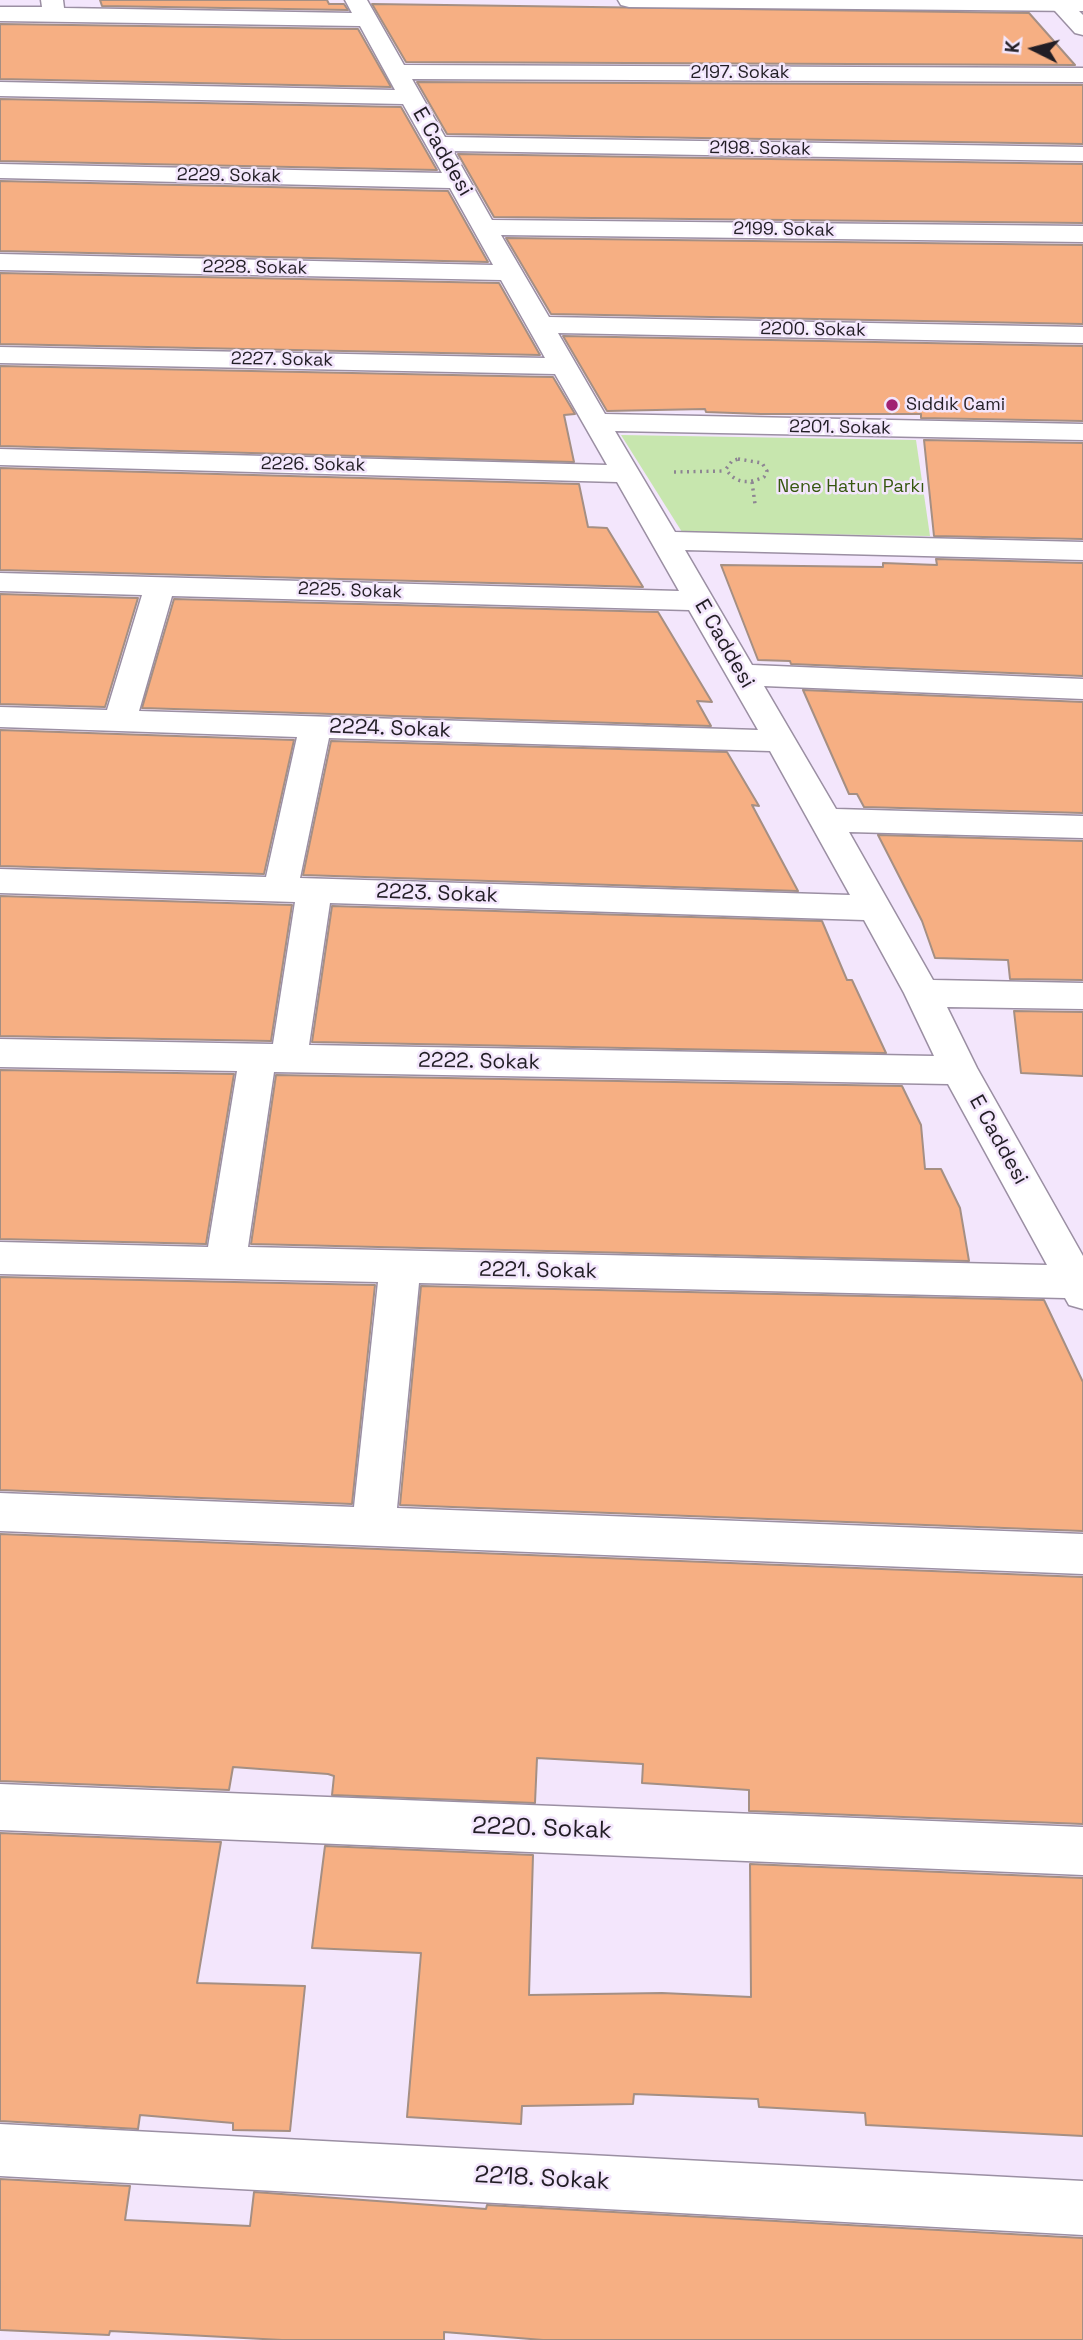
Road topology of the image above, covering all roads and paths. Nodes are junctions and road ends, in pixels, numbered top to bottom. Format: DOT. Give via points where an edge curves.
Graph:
graph roads {
  1 [pos="629,0"];
  2 [pos="895,1"];
  3 [pos="1058,2"];
  4 [pos="1083,4"];
  5 [pos="53,7"];
  6 [pos="362,10"];
  7 [pos="0,14"];
  8 [pos="1083,28"];
  9 [pos="1083,75"];
  10 [pos="404,84"];
  11 [pos="0,89"];
  12 [pos="438,144"];
  13 [pos="1083,154"];
  14 [pos="0,171"];
  15 [pos="458,181"];
  16 [pos="485,227"];
  17 [pos="1083,234"];
  18 [pos="0,262"];
  19 [pos="510,273"];
  20 [pos="542,325"];
  21 [pos="1083,335"];
  22 [pos="0,355"];
  23 [pos="563,366"];
  24 [pos="597,422"];
  25 [pos="1083,432"];
  26 [pos="0,457"];
  27 [pos="626,474"];
  28 [pos="752,482"];
  29 [pos="755,505"];
  30 [pos="666,541"];
  31 [pos="1083,551"];
  32 [pos="0,582"];
  33 [pos="160,586"];
  34 [pos="700,601"];
  35 [pos="743,675"];
  36 [pos="1083,689"];
  37 [pos="0,717"];
  38 [pos="120,721"];
  39 [pos="315,727"];
  40 [pos="780,741"];
  41 [pos="826,820"];
  42 [pos="1083,827"];
  43 [pos="0,881"];
  44 [pos="298,890"];
  45 [pos="875,908"];
  46 [pos="922,993"];
  47 [pos="1083,996"];
  48 [pos="0,1054"];
  49 [pos="273,1059"];
  50 [pos="959,1070"];
  51 [pos="0,1258"];
  52 [pos="226,1261"];
  53 [pos="400,1268"];
  54 [pos="1080,1288"];
  55 [pos="0,1512"];
  56 [pos="374,1526"];
  57 [pos="1083,1554"];
  58 [pos="0,1807"];
  59 [pos="1083,1851"];
  60 [pos="0,2150"];
  61 [pos="1083,2208"];
  1 -- 2 [label="street"];
  2 -- 3 [label="street"];
  3 -- 4 [label="street"];
  3 -- 8 [label="street"];
  5 -- 6 [label="street"];
  5 -- 7 [label="street"];
  6 -- 10 [label="street, E Caddesi"];
  9 -- 10 [label="street, 2197. Sokak"];
  10 -- 11 [label="street, 2197. Sokak"];
  10 -- 12 [label="street, E Caddesi"];
  12 -- 13 [label="street, 2198. Sokak"];
  12 -- 15 [label="street, E Caddesi"];
  14 -- 15 [label="street, 2229. Sokak"];
  15 -- 16 [label="street, E Caddesi"];
  16 -- 17 [label="street, 2199. Sokak"];
  16 -- 19 [label="street, E Caddesi"];
  18 -- 19 [label="street, 2228. Sokak"];
  19 -- 20 [label="street, E Caddesi"];
  20 -- 21 [label="street, 2200. Sokak"];
  20 -- 23 [label="street, E Caddesi"];
  22 -- 23 [label="street, 2227. Sokak"];
  23 -- 24 [label="street, E Caddesi"];
  24 -- 25 [label="street, 2201. Sokak"];
  24 -- 27 [label="street, E Caddesi"];
  26 -- 27 [label="street, 2226. Sokak"];
  27 -- 30 [label="street, E Caddesi"];
  28 -- 28 [label="path" via="764,477 767,471 762,463 738,459 727,465 731,478"];
  28 -- 29 [label="path"];
  30 -- 31 [label="street"];
  30 -- 34 [label="street, E Caddesi"];
  32 -- 33 [label="street, 2225. Sokak"];
  33 -- 34 [label="street, 2225. Sokak"];
  33 -- 38 [label="street"];
  34 -- 35 [label="street, E Caddesi"];
  35 -- 36 [label="street"];
  35 -- 40 [label="street, E Caddesi"];
  37 -- 38 [label="street, 2224. Sokak"];
  38 -- 39 [label="street, 2224. Sokak"];
  39 -- 40 [label="street, 2224. Sokak"];
  39 -- 44 [label="street"];
  40 -- 41 [label="street, E Caddesi"];
  41 -- 42 [label="street"];
  41 -- 45 [label="street, E Caddesi"];
  43 -- 44 [label="street, 2223. Sokak"];
  44 -- 45 [label="street, 2223. Sokak"];
  44 -- 49 [label="street"];
  45 -- 46 [label="street, E Caddesi"];
  46 -- 47 [label="street"];
  46 -- 50 [label="street, E Caddesi"];
  48 -- 49 [label="street, 2222. Sokak"];
  49 -- 50 [label="street, 2222. Sokak"];
  49 -- 52 [label="street"];
  50 -- 54 [label="street, E Caddesi"];
  51 -- 52 [label="street, 2221. Sokak"];
  52 -- 53 [label="street, 2221. Sokak"];
  53 -- 54 [label="street, 2221. Sokak"];
  53 -- 56 [label="street"];
  55 -- 56 [label="street"];
  56 -- 57 [label="street"];
  58 -- 59 [label="street, 2220. Sokak"];
  60 -- 61 [label="street, 2218. Sokak"];
}
